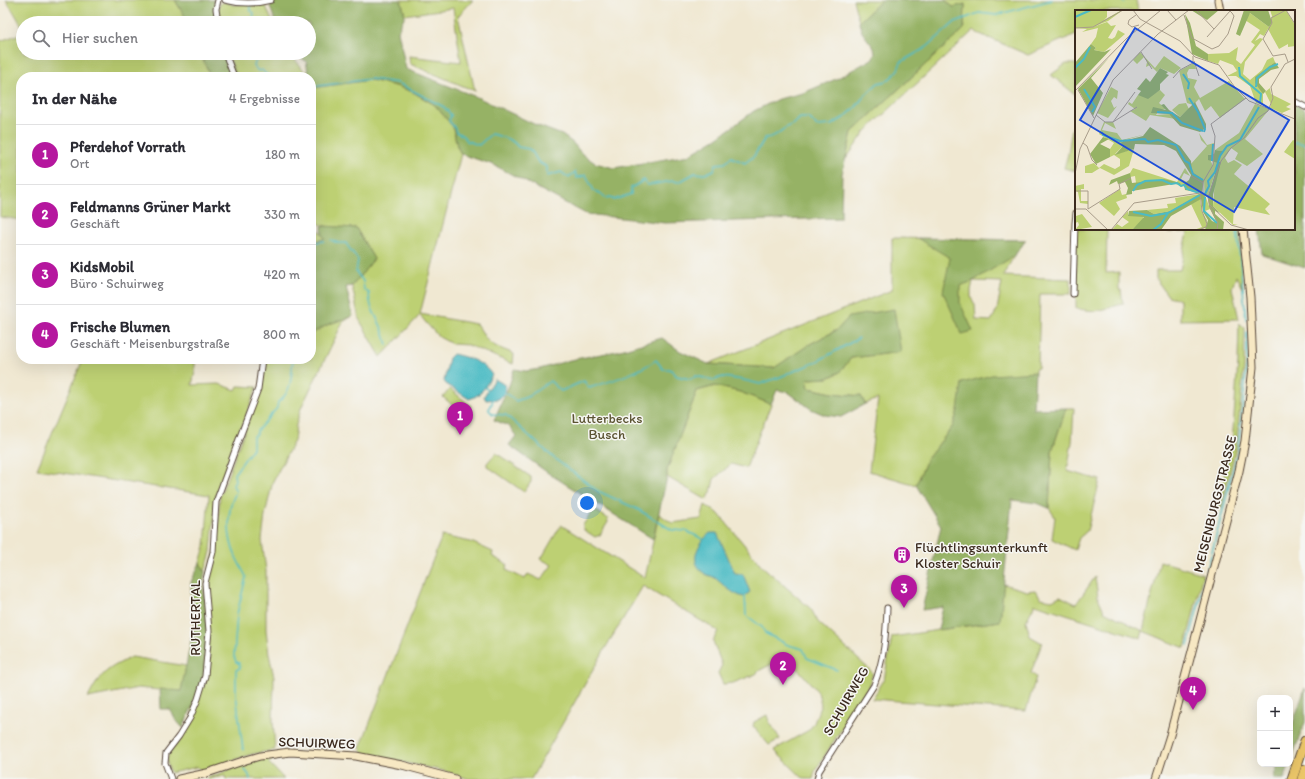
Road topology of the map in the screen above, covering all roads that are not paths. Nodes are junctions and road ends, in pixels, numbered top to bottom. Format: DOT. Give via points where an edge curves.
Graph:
graph roads {
  1 [pos="218,0"];
  2 [pos="225,0"];
  3 [pos="271,0"];
  4 [pos="1218,0"];
  5 [pos="1220,10"];
  6 [pos="217,16"];
  7 [pos="228,60"];
  8 [pos="232,72"];
  9 [pos="1295,102"];
  10 [pos="1305,107"];
  11 [pos="1075,223"];
  12 [pos="1243,230"];
  13 [pos="1073,294"];
  14 [pos="261,364"];
  15 [pos="887,608"];
  16 [pos="1305,741"];
  17 [pos="1305,770"];
  18 [pos="171,779"];
  19 [pos="179,779"];
  20 [pos="455,779"];
  21 [pos="817,779"];
  22 [pos="1156,779"];
  23 [pos="1292,779"];
  24 [pos="1302,779"];
  1 -- 6 [label="street"];
  2 -- 3 [label="street" via="252,3"];
  4 -- 5 [label="main road"];
  7 -- 8 [label="street"];
  9 -- 10 [label="street"];
  11 -- 13 [label="street"];
  12 -- 22 [label="main road, MEISENBURGSTRASSE" via="1250,297 1252,368 1245,441 1170,735"];
  14 -- 18 [label="street, RUTHERTAL" via="258,389 216,502 214,547 205,583 209,631 205,676 190,718 166,753 165,763"];
  15 -- 21 [label="street, SCHUIRWEG" via="885,646 874,685"];
  16 -- 23 [label="highway"];
  17 -- 24 [label="highway"];
  19 -- 20 [label="main road, SCHUIRWEG" via="260,756 290,752 356,756"];
}
